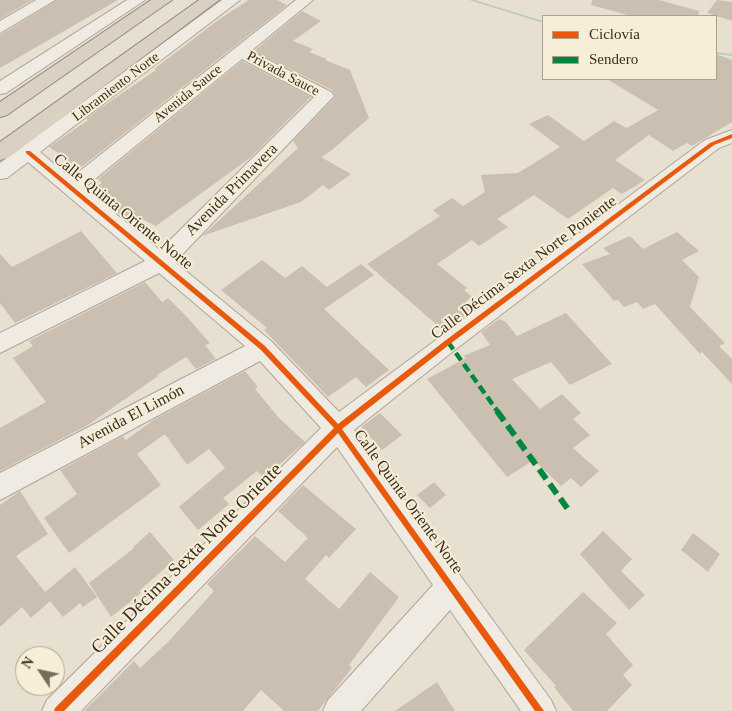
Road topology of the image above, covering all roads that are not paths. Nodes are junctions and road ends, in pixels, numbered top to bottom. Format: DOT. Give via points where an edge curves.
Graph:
graph roads {
  1 [pos="47,0"];
  2 [pos="137,0"];
  3 [pos="148,0"];
  4 [pos="163,0"];
  5 [pos="210,0"];
  6 [pos="232,0"];
  7 [pos="305,0"];
  8 [pos="102,25"];
  9 [pos="0,28"];
  10 [pos="240,52"];
  11 [pos="0,89"];
  12 [pos="325,96"];
  13 [pos="0,111"];
  14 [pos="732,136"];
  15 [pos="28,152"];
  16 [pos="0,153"];
  17 [pos="0,173"];
  18 [pos="71,188"];
  19 [pos="162,262"];
  20 [pos="0,344"];
  21 [pos="263,348"];
  22 [pos="338,428"];
  23 [pos="0,486"];
  24 [pos="452,586"];
  25 [pos="58,711"];
  26 [pos="339,711"];
  27 [pos="540,711"];
  1 -- 9 [label="street"];
  2 -- 8 [label="street"];
  3 -- 8 [label="highway"];
  4 -- 13 [label="highway"];
  5 -- 16 [label="highway, Libramiento Norte"];
  6 -- 15 [label="street, Libramiento Norte"];
  7 -- 10 [label="street, Avenida Sauce"];
  8 -- 11 [label="street"];
  10 -- 12 [label="street, Privada Sauce"];
  10 -- 18 [label="street, Avenida Sauce"];
  12 -- 19 [label="street, Avenida Primavera"];
  14 -- 22 [label="street, Calle Décima Sexta Norte Poniente" via="712,144"];
  15 -- 17 [label="street, Libramiento Norte"];
  15 -- 18 [label="street, Calle Quinta Oriente Norte"];
  18 -- 19 [label="street, Calle Quinta Oriente Norte"];
  19 -- 20 [label="street, Avenida Primavera"];
  19 -- 21 [label="street, Calle Quinta Oriente Norte"];
  21 -- 22 [label="street, Calle Quinta Oriente Norte"];
  21 -- 23 [label="street, Avenida El Limón"];
  22 -- 24 [label="street, Calle Quinta Oriente Norte"];
  22 -- 25 [label="street, Calle Décima Sexta Norte Oriente"];
  24 -- 26 [label="street"];
  24 -- 27 [label="street, Calle Quinta Oriente Norte"];
}
